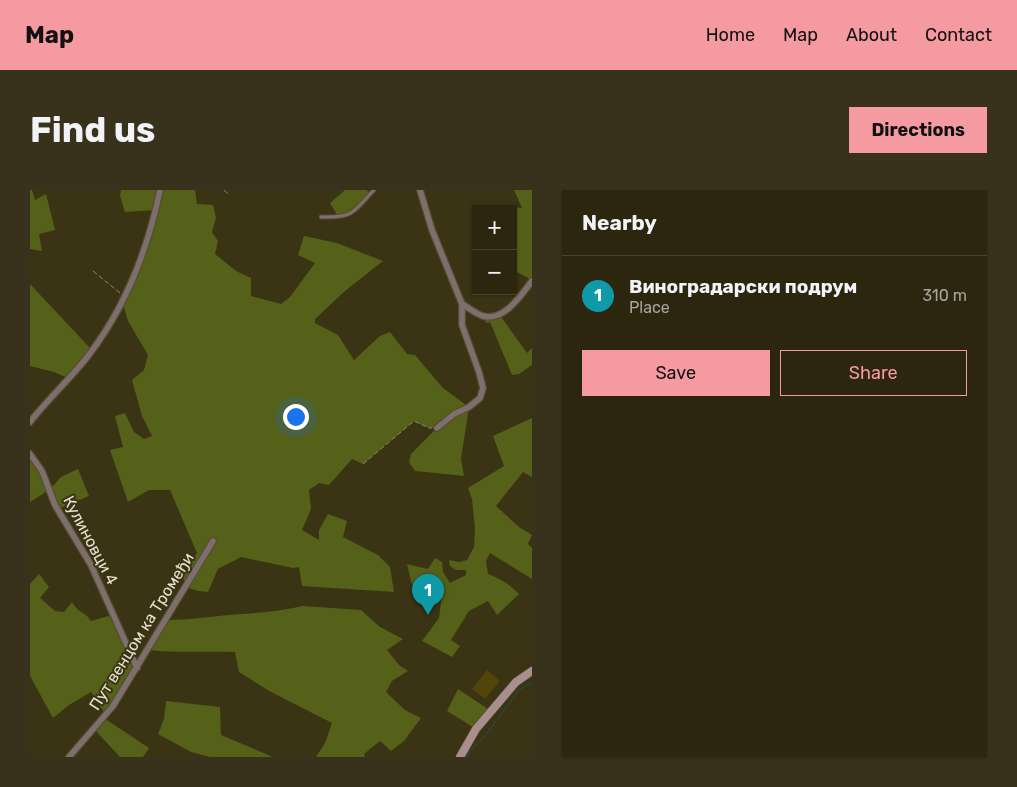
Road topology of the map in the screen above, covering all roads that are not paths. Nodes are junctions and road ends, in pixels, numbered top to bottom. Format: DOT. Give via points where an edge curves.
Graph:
graph roads {
  1 [pos="160,190"];
  2 [pos="374,190"];
  3 [pos="420,190"];
  4 [pos="321,217"];
  5 [pos="532,281"];
  6 [pos="462,304"];
  7 [pos="30,422"];
  8 [pos="437,428"];
  9 [pos="30,454"];
  10 [pos="213,541"];
  11 [pos="137,668"];
  12 [pos="532,671"];
  13 [pos="69,757"];
  14 [pos="460,757"];
  1 -- 7 [label="street" via="138,268 125,295 89,355"];
  2 -- 4 [label="lane" via="350,215"];
  3 -- 6 [label="street" via="432,230"];
  5 -- 6 [label="street" via="513,304 499,314 483,316"];
  6 -- 8 [label="street" via="462,325 483,388 480,398"];
  9 -- 11 [label="street, Кулиновци 4" via="42,471 55,505 95,572"];
  10 -- 11 [label="street, Пут венцом ка Тромеђи"];
  11 -- 13 [label="street, Пут венцом ка Тромеђи" via="113,706"];
  12 -- 14 [label="street" via="516,682 476,729"];
}
